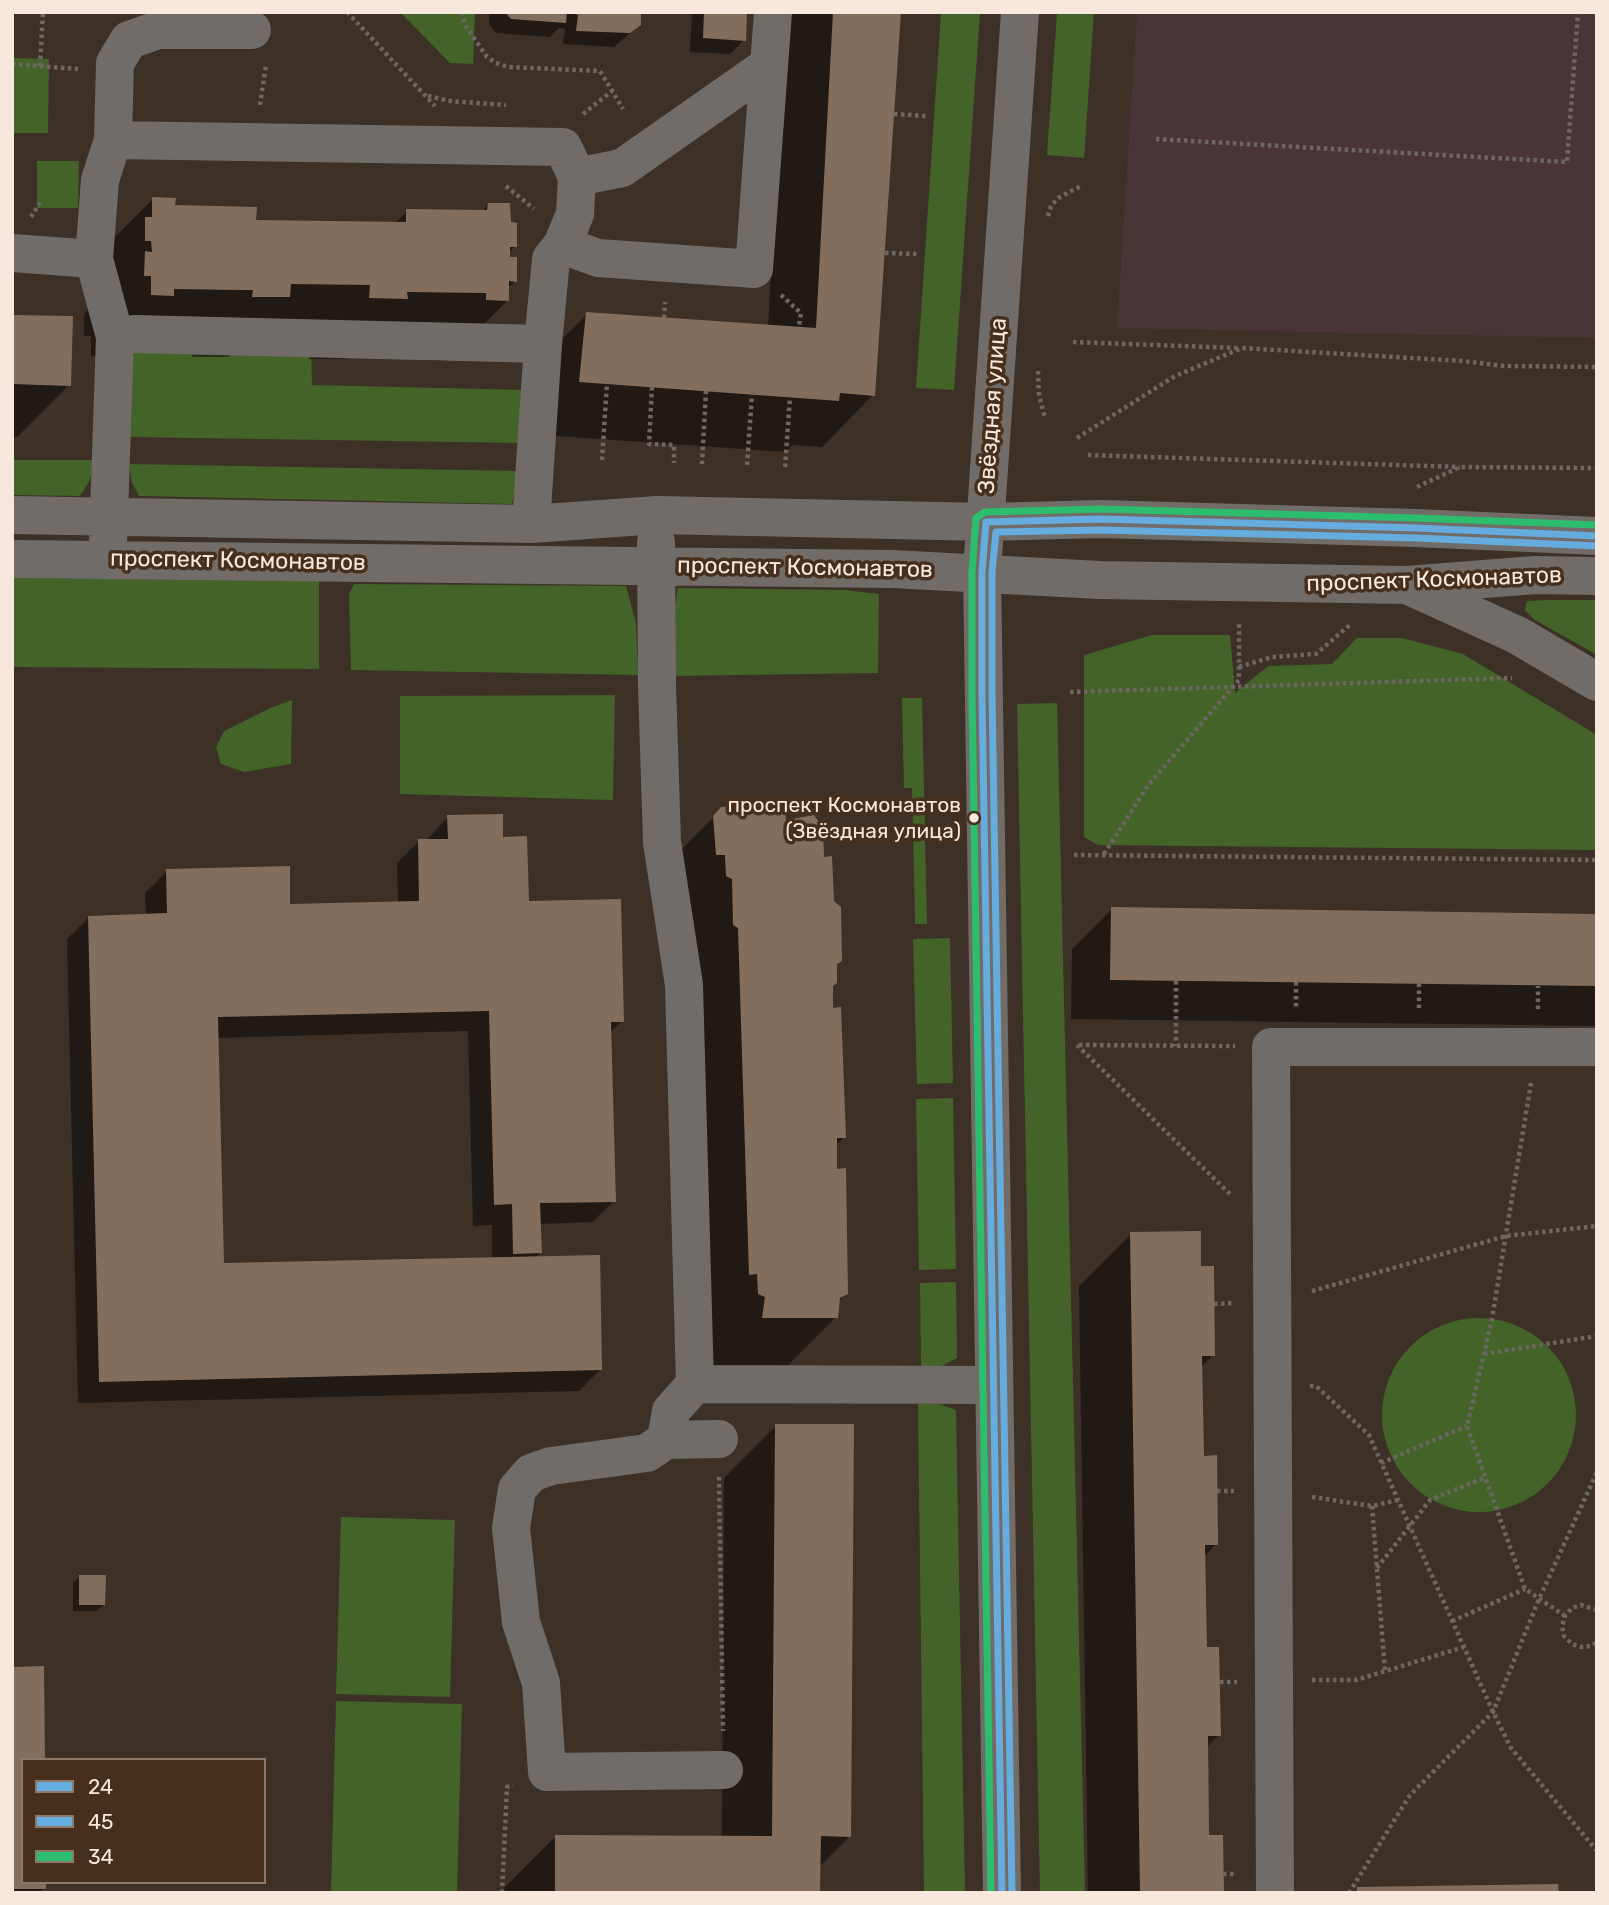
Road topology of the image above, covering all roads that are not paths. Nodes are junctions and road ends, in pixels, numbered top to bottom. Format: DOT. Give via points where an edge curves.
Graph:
graph roads {
  1 [pos="773,12"];
  2 [pos="1020,12"];
  3 [pos="206,21"];
  4 [pos="259,45"];
  5 [pos="769,65"];
  6 [pos="113,140"];
  7 [pos="577,177"];
  8 [pos="562,245"];
  9 [pos="12,253"];
  10 [pos="94,259"];
  11 [pos="115,337"];
  12 [pos="543,344"];
  13 [pos="657,515"];
  14 [pos="12,516"];
  15 [pos="109,517"];
  16 [pos="986,522"];
  17 [pos="531,524"];
  18 [pos="1597,536"];
  19 [pos="12,559"];
  20 [pos="107,560"];
  21 [pos="656,565"];
  22 [pos="982,572"];
  23 [pos="1597,576"];
  24 [pos="1408,585"];
  25 [pos="1597,682"];
  26 [pos="1597,1047"];
  27 [pos="695,1384"];
  28 [pos="994,1385"];
  29 [pos="719,1439"];
  30 [pos="666,1440"];
  31 [pos="724,1770"];
  32 [pos="1002,1893"];
  33 [pos="1275,1893"];
  1 -- 5 [label="street"];
  2 -- 16 [label="street, Звёздная улица"];
  3 -- 4 [label="street"];
  3 -- 6 [label="street" via="129,40 115,63"];
  5 -- 7 [label="street" via="622,168"];
  5 -- 8 [label="street" via="754,269 598,258"];
  6 -- 7 [label="street" via="563,147"];
  6 -- 10 [label="street" via="100,180"];
  7 -- 8 [label="street" via="575,214"];
  8 -- 12 [label="street" via="551,259"];
  9 -- 10 [label="street"];
  10 -- 11 [label="street"];
  11 -- 12 [label="street"];
  11 -- 15 [label="street"];
  12 -- 17 [label="street"];
  13 -- 16 [label="street, проспект Космонавтов"];
  13 -- 17 [label="street, проспект Космонавтов"];
  13 -- 21 [label="street"];
  14 -- 15 [label="street, проспект Космонавтов"];
  15 -- 17 [label="street, проспект Космонавтов"];
  15 -- 20 [label="street"];
  16 -- 18 [label="street, проспект Космонавтов" via="1101,519"];
  16 -- 22 [label="street, Звёздная улица"];
  19 -- 20 [label="street, проспект Космонавтов"];
  20 -- 21 [label="street, проспект Космонавтов"];
  21 -- 22 [label="street, проспект Космонавтов"];
  21 -- 27 [label="street" via="662,842 684,985"];
  22 -- 24 [label="street, проспект Космонавтов" via="1100,580"];
  22 -- 28 [label="street, Звёздная улица"];
  23 -- 24 [label="street, проспект Космонавтов" via="1535,575"];
  24 -- 25 [label="street" via="1517,635"];
  26 -- 33 [label="street" via="1271,1047"];
  27 -- 28 [label="street"];
  27 -- 30 [label="street" via="671,1411"];
  28 -- 32 [label="street, Звёздная улица"];
  29 -- 30 [label="street"];
  30 -- 31 [label="street" via="647,1453 551,1466 531,1474 517,1489 512,1541 521,1622 541,1683 547,1772"];
}
